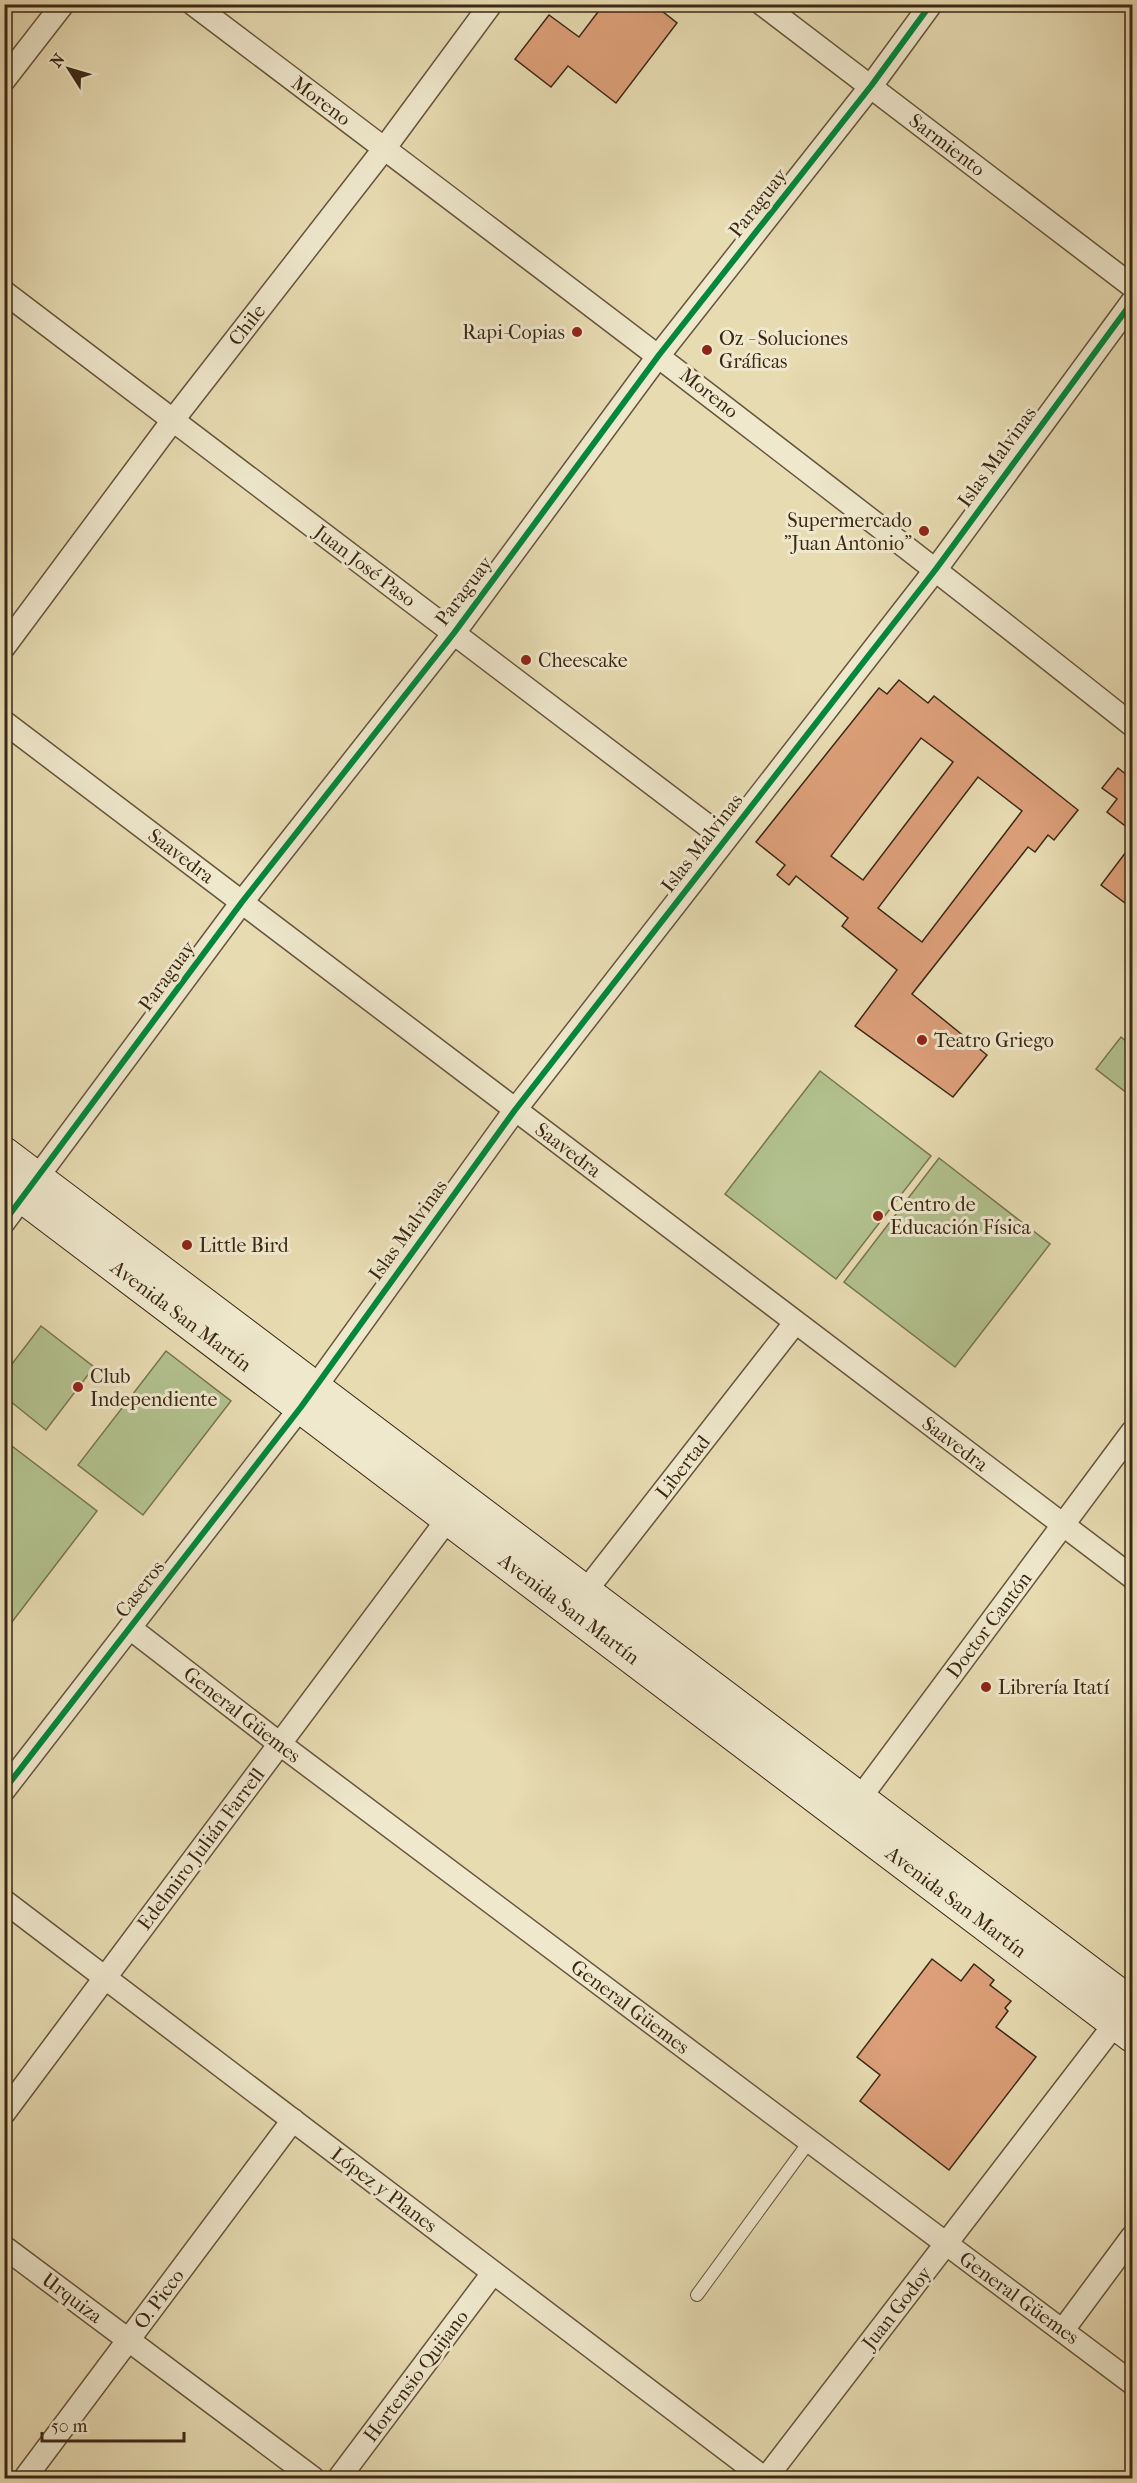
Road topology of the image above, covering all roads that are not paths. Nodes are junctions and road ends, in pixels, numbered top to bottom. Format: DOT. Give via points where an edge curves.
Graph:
graph roads {
  1 [pos="63,4"];
  2 [pos="193,4"];
  3 [pos="491,4"];
  4 [pos="762,4"];
  5 [pos="931,4"];
  6 [pos="4,80"];
  7 [pos="871,86"];
  8 [pos="384,149"];
  9 [pos="1132,286"];
  10 [pos="4,292"];
  11 [pos="1132,302"];
  12 [pos="659,355"];
  13 [pos="172,420"];
  14 [pos="936,568"];
  15 [pos="454,633"];
  16 [pos="4,647"];
  17 [pos="4,722"];
  18 [pos="1132,725"];
  19 [pos="725,839"];
  20 [pos="242,902"];
  21 [pos="515,1110"];
  22 [pos="4,1153"];
  23 [pos="22,1186"];
  24 [pos="4,1222"];
  25 [pos="795,1323"];
  26 [pos="308,1397"];
  27 [pos="1132,1432"];
  28 [pos="455,1509"];
  29 [pos="1063,1526"];
  30 [pos="1132,1577"];
  31 [pos="578,1601"];
  32 [pos="130,1628"];
  33 [pos="280,1744"];
  34 [pos="4,1790"];
  35 [pos="852,1809"];
  36 [pos="4,1901"];
  37 [pos="105,1978"];
  38 [pos="1129,2014"];
  39 [pos="4,2113"];
  40 [pos="293,2120"];
  41 [pos="809,2142"];
  42 [pos="1132,2237"];
  43 [pos="946,2244"];
  44 [pos="4,2247"];
  45 [pos="493,2273"];
  46 [pos="698,2295"];
  47 [pos="1063,2330"];
  48 [pos="128,2340"];
  49 [pos="1132,2383"];
  50 [pos="25,2478"];
  51 [pos="313,2478"];
  52 [pos="339,2478"];
  53 [pos="765,2478"];
  1 -- 6 [label="street"];
  2 -- 8 [label="street, Moreno"];
  3 -- 8 [label="street, Chile"];
  4 -- 7 [label="street, Sarmiento"];
  5 -- 7 [label="street, Paraguay"];
  7 -- 9 [label="street, Sarmiento"];
  7 -- 12 [label="street, Paraguay"];
  8 -- 12 [label="street, Moreno"];
  8 -- 13 [label="street, Chile"];
  10 -- 13 [label="street, Juan José Paso"];
  11 -- 14 [label="street, Islas Malvinas"];
  12 -- 14 [label="street, Moreno"];
  12 -- 15 [label="street, Paraguay"];
  13 -- 15 [label="street, Juan José Paso"];
  13 -- 16 [label="street, Chile"];
  14 -- 18 [label="street, Moreno"];
  14 -- 19 [label="street, Islas Malvinas"];
  15 -- 19 [label="street, Juan José Paso"];
  15 -- 20 [label="street, Paraguay"];
  17 -- 20 [label="street, Saavedra"];
  19 -- 21 [label="street, Islas Malvinas"];
  20 -- 21 [label="street, Saavedra"];
  20 -- 23 [label="street, Paraguay"];
  21 -- 25 [label="street, Saavedra"];
  21 -- 26 [label="street, Islas Malvinas"];
  22 -- 23 [label="main road, Avenida San Martín"];
  23 -- 24 [label="street, Paraguay"];
  23 -- 26 [label="main road, Avenida San Martín"];
  25 -- 29 [label="street, Saavedra"];
  25 -- 31 [label="street, Libertad"];
  26 -- 28 [label="main road, Avenida San Martín"];
  26 -- 32 [label="street, Caseros"];
  27 -- 29 [label="street, Doctor Cantón"];
  28 -- 31 [label="main road, Avenida San Martín"];
  28 -- 33 [label="street, Edelmiro Julián Farrell"];
  29 -- 30 [label="street, Saavedra"];
  29 -- 35 [label="street, Doctor Cantón"];
  31 -- 35 [label="main road, Avenida San Martín"];
  32 -- 33 [label="street, General Güemes"];
  32 -- 34 [label="street, Caseros"];
  33 -- 37 [label="street, Edelmiro Julián Farrell"];
  33 -- 41 [label="street, General Güemes"];
  35 -- 38 [label="main road, Avenida San Martín"];
  36 -- 37 [label="street, López y Planes"];
  37 -- 39 [label="street, Edelmiro Julián Farrell"];
  37 -- 40 [label="street, López y Planes"];
  38 -- 43 [label="street, Juan Godoy"];
  40 -- 45 [label="street, López y Planes"];
  40 -- 48 [label="street, O. Picco"];
  41 -- 43 [label="street, General Güemes"];
  41 -- 46 [label="lane"];
  42 -- 47 [label="street"];
  43 -- 47 [label="street, General Güemes"];
  43 -- 53 [label="street, Juan Godoy"];
  44 -- 48 [label="street, Urquiza"];
  45 -- 52 [label="street, Hortensio Quijano"];
  45 -- 53 [label="street, López y Planes"];
  47 -- 49 [label="street, General Güemes"];
  48 -- 50 [label="street, O. Picco"];
  48 -- 51 [label="street, Urquiza"];
}
